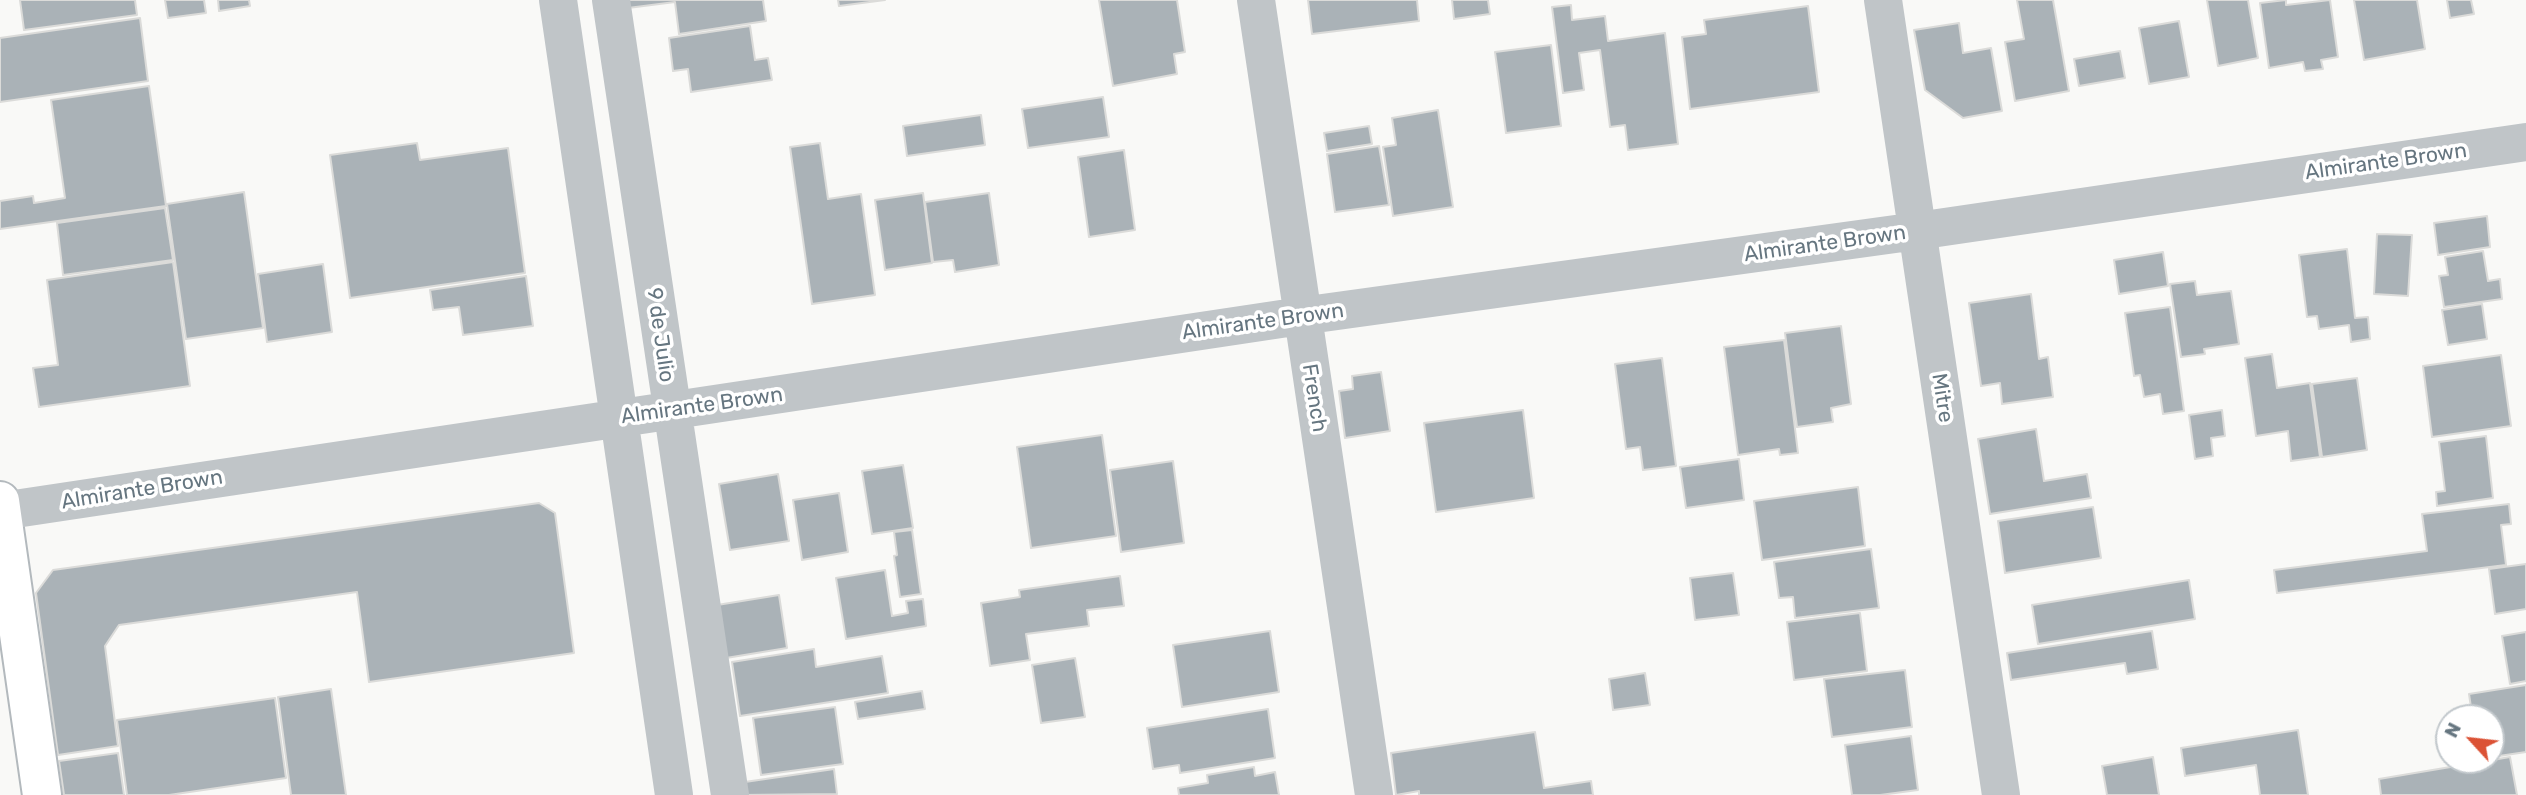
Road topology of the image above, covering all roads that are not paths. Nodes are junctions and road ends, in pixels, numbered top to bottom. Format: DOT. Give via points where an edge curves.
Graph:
graph roads {
  1 [pos="558,0"];
  2 [pos="611,0"];
  3 [pos="1256,0"];
  4 [pos="1882,0"];
  5 [pos="2526,142"];
  6 [pos="1917,231"];
  7 [pos="1301,316"];
  8 [pos="671,412"];
  9 [pos="618,419"];
  10 [pos="1,507"];
  11 [pos="42,795"];
  12 [pos="674,795"];
  13 [pos="730,795"];
  14 [pos="1374,795"];
  15 [pos="2001,795"];
  1 -- 9 [label="street"];
  2 -- 8 [label="street, 9 de Julio"];
  3 -- 7 [label="street, French"];
  4 -- 6 [label="street, Mitre"];
  5 -- 6 [label="street, Almirante Brown"];
  6 -- 7 [label="street, Almirante Brown"];
  6 -- 15 [label="street, Mitre"];
  7 -- 8 [label="street, Almirante Brown"];
  7 -- 14 [label="street, French"];
  8 -- 9 [label="street, Almirante Brown"];
  8 -- 13 [label="street, 9 de Julio"];
  9 -- 10 [label="street, Almirante Brown"];
  9 -- 12 [label="street"];
  10 -- 11 [label="main road"];
}
